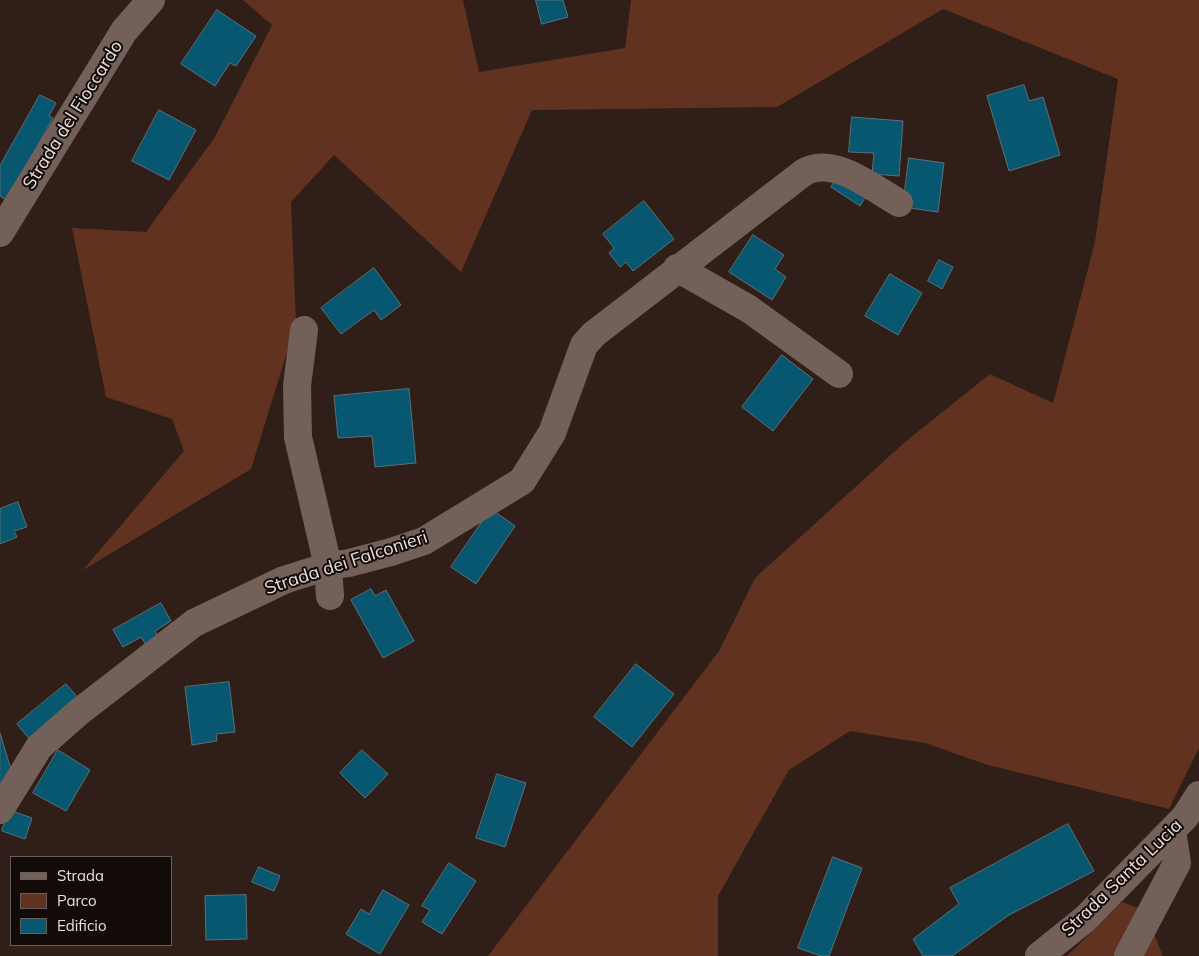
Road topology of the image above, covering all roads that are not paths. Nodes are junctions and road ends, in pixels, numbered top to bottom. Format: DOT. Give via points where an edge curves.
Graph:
graph roads {
  1 [pos="151,0"];
  2 [pos="899,203"];
  3 [pos="0,233"];
  4 [pos="678,268"];
  5 [pos="304,330"];
  6 [pos="839,374"];
  7 [pos="328,566"];
  8 [pos="330,596"];
  9 [pos="1199,795"];
  10 [pos="0,810"];
  11 [pos="1172,830"];
  12 [pos="1039,956"];
  13 [pos="1128,956"];
  1 -- 3 [label="street, Strada del Fioccardo" via="124,31"];
  2 -- 4 [label="street, Strada dei Falconieri" via="846,173 821,166 809,169"];
  4 -- 6 [label="street" via="748,309"];
  4 -- 7 [label="street, Strada dei Falconieri" via="584,345 552,433 522,481 424,541 358,561"];
  5 -- 7 [label="street" via="297,386 298,437"];
  7 -- 8 [label="street"];
  7 -- 10 [label="street, Strada dei Falconieri" via="284,580 194,623 39,747"];
  9 -- 11 [label="street, Strada Santa Lucia"];
  11 -- 12 [label="street, Strada Santa Lucia" via="1085,919"];
  11 -- 13 [label="street" via="1177,863"];
}
